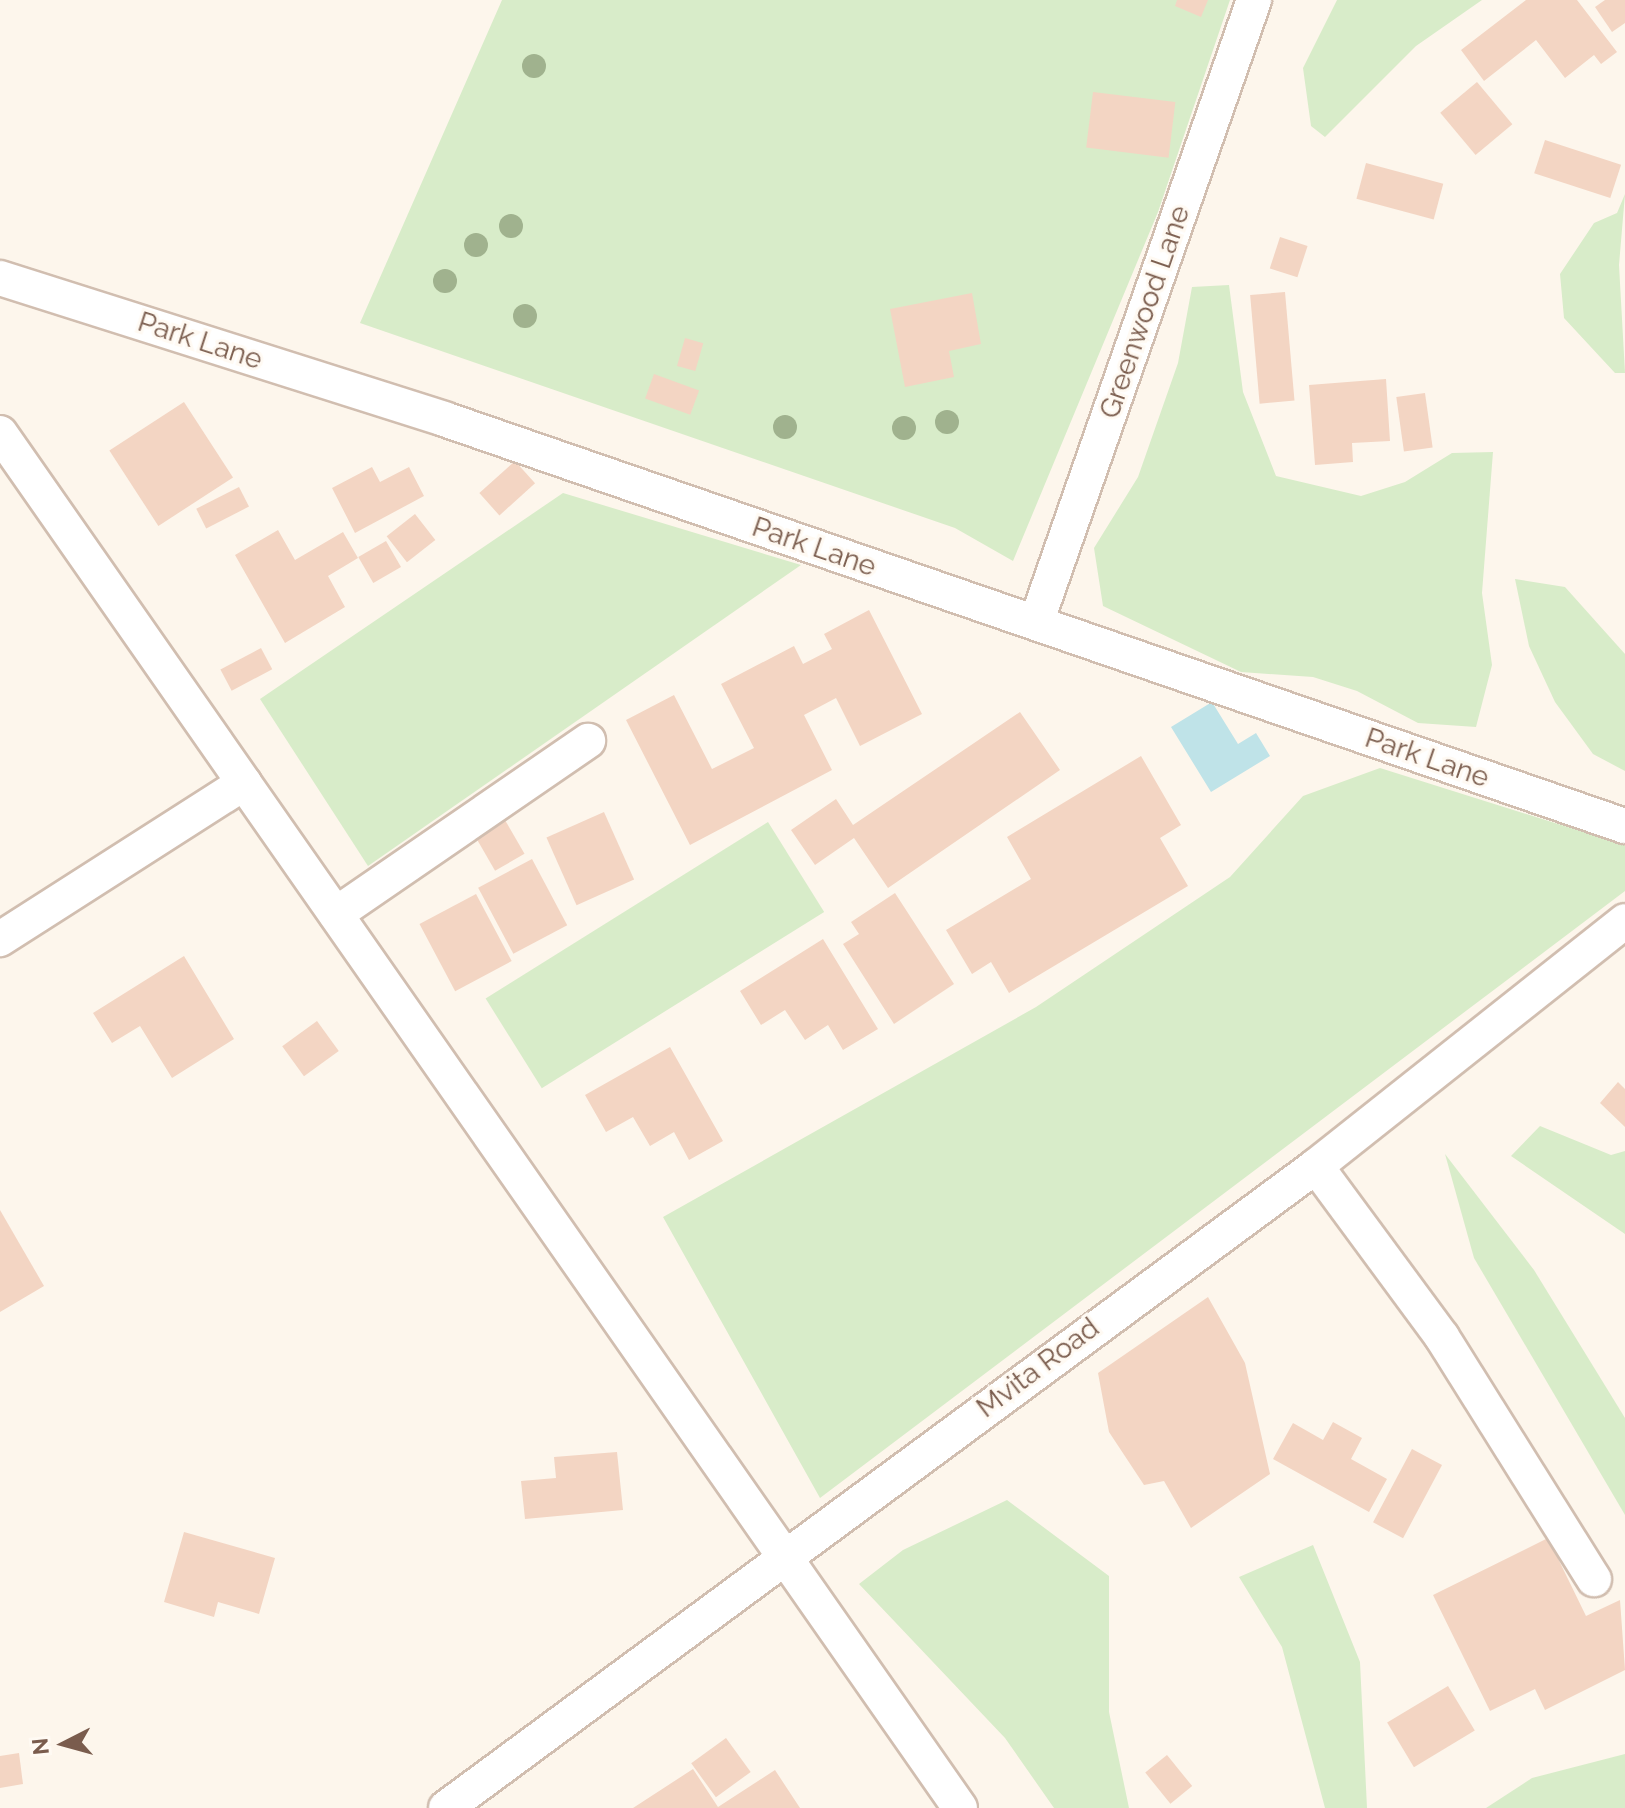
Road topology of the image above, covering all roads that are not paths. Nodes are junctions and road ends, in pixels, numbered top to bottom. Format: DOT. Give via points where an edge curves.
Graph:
graph roads {
  1 [pos="1254,0"];
  2 [pos="0,278"];
  3 [pos="0,433"];
  4 [pos="1036,623"];
  5 [pos="588,741"];
  6 [pos="244,783"];
  7 [pos="1625,826"];
  8 [pos="336,914"];
  9 [pos="1625,921"];
  10 [pos="0,939"];
  11 [pos="1316,1166"];
  12 [pos="788,1561"];
  13 [pos="1594,1579"];
  14 [pos="446,1808"];
  15 [pos="960,1808"];
  1 -- 4 [label="street, Greenwood Lane"];
  2 -- 4 [label="street, Park Lane" via="444,419"];
  3 -- 6 [label="street"];
  4 -- 7 [label="street, Park Lane"];
  5 -- 8 [label="street"];
  6 -- 8 [label="street"];
  6 -- 10 [label="street"];
  8 -- 12 [label="street"];
  9 -- 11 [label="street, Mvita Road"];
  11 -- 12 [label="street, Mvita Road" via="1010,1387"];
  11 -- 13 [label="street" via="1442,1337"];
  12 -- 14 [label="street, Mvita Road"];
  12 -- 15 [label="street"];
}
